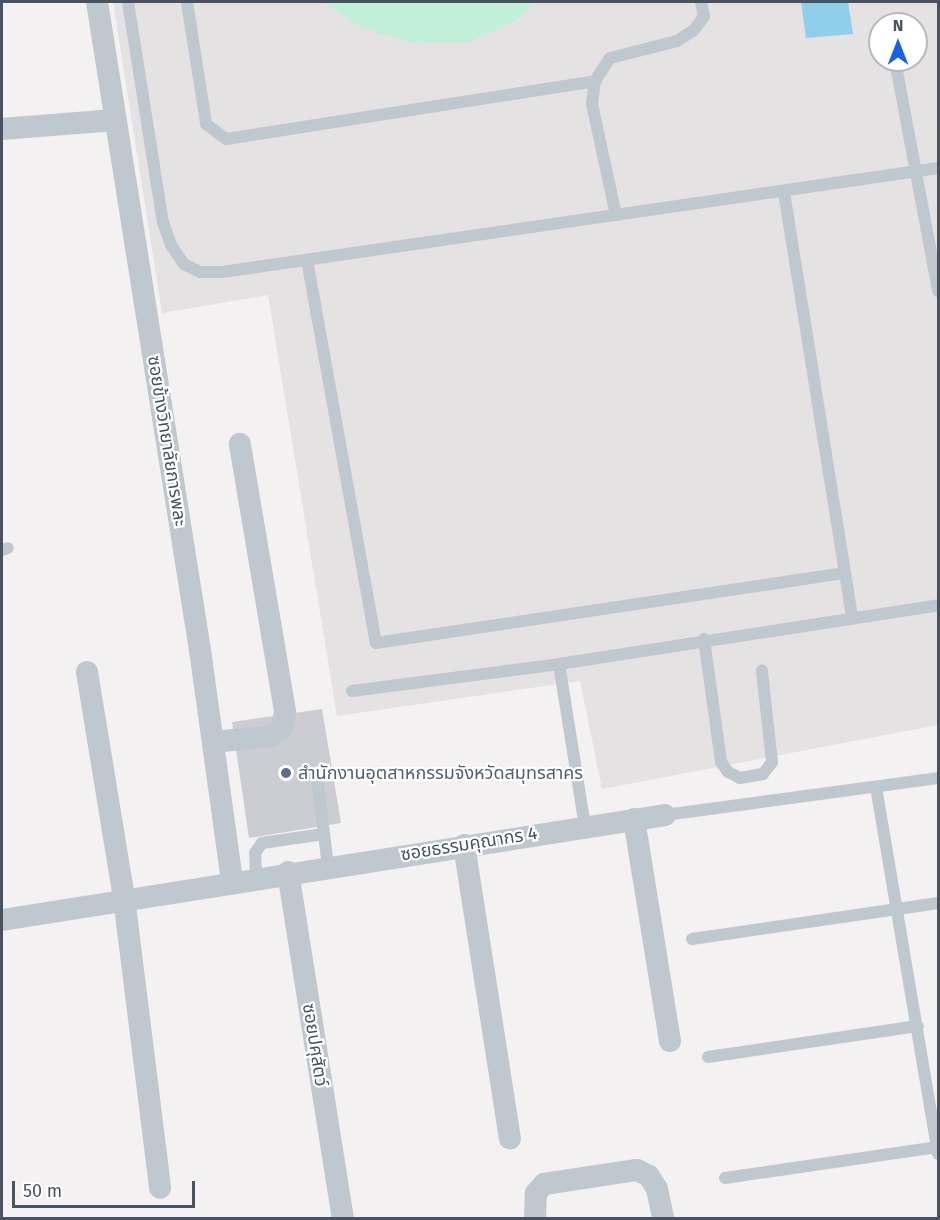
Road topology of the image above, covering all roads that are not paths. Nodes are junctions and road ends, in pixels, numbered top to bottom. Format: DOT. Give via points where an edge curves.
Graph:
graph roads {
  1 [pos="97,2"];
  2 [pos="128,2"];
  3 [pos="187,2"];
  4 [pos="701,2"];
  5 [pos="897,72"];
  6 [pos="595,81"];
  7 [pos="116,120"];
  8 [pos="2,129"];
  9 [pos="939,168"];
  10 [pos="916,171"];
  11 [pos="784,192"];
  12 [pos="616,215"];
  13 [pos="307,260"];
  14 [pos="939,291"];
  15 [pos="240,444"];
  16 [pos="845,573"];
  17 [pos="939,604"];
  18 [pos="852,616"];
  19 [pos="704,639"];
  20 [pos="559,664"];
  21 [pos="762,671"];
  22 [pos="87,672"];
  23 [pos="352,692"];
  24 [pos="213,742"];
  25 [pos="317,777"];
  26 [pos="939,778"];
  27 [pos="876,787"];
  28 [pos="666,815"];
  29 [pos="634,819"];
  30 [pos="585,826"];
  31 [pos="324,834"];
  32 [pos="464,845"];
  33 [pos="328,866"];
  34 [pos="288,872"];
  35 [pos="256,877"];
  36 [pos="232,881"];
  37 [pos="124,898"];
  38 [pos="939,903"];
  39 [pos="898,908"];
  40 [pos="2,920"];
  41 [pos="692,939"];
  42 [pos="918,1026"];
  43 [pos="670,1041"];
  44 [pos="708,1057"];
  45 [pos="510,1138"];
  46 [pos="938,1150"];
  47 [pos="724,1178"];
  48 [pos="160,1188"];
  49 [pos="343,1218"];
  50 [pos="535,1218"];
  51 [pos="663,1218"];
  1 -- 7 [label="street, ซอยข้างวิทยาลัยการพละ"];
  2 -- 13 [label="lane" via="163,222 171,245 184,264 200,272"];
  3 -- 6 [label="lane" via="206,124 226,139"];
  4 -- 6 [label="lane" via="704,16 694,30 676,40 610,58"];
  5 -- 10 [label="lane"];
  6 -- 12 [label="lane" via="592,104"];
  7 -- 8 [label="street"];
  7 -- 24 [label="street, ซอยข้างวิทยาลัยการพละ"];
  9 -- 10 [label="lane"];
  10 -- 11 [label="lane"];
  10 -- 14 [label="lane"];
  11 -- 12 [label="lane"];
  11 -- 16 [label="lane"];
  12 -- 13 [label="lane"];
  13 -- 16 [label="lane" via="376,643"];
  15 -- 24 [label="street" via="285,711 282,727 271,736"];
  16 -- 18 [label="lane"];
  17 -- 18 [label="lane"];
  18 -- 19 [label="lane"];
  19 -- 20 [label="lane"];
  19 -- 21 [label="lane" via="721,762 728,772 740,778 763,774 772,762"];
  20 -- 23 [label="lane"];
  20 -- 30 [label="lane"];
  22 -- 37 [label="street"];
  24 -- 36 [label="street, ซอยข้างวิทยาลัยการพละ"];
  25 -- 31 [label="lane"];
  26 -- 27 [label="lane, ซอยธรรมคุณากร 4"];
  27 -- 28 [label="lane, ซอยธรรมคุณากร 4"];
  27 -- 39 [label="lane"];
  28 -- 29 [label="street, ซอยธรรมคุณากร 4"];
  29 -- 30 [label="street, ซอยธรรมคุณากร 4"];
  29 -- 43 [label="street"];
  30 -- 32 [label="street, ซอยธรรมคุณากร 4"];
  31 -- 33 [label="lane"];
  31 -- 35 [label="lane" via="262,843 255,853"];
  32 -- 33 [label="street, ซอยธรรมคุณากร 4"];
  32 -- 45 [label="street"];
  33 -- 34 [label="street, ซอยธรรมคุณากร 4"];
  34 -- 35 [label="street, ซอยธรรมคุณากร 4"];
  34 -- 49 [label="street, ซอยปศุสัตว์"];
  35 -- 36 [label="street, ซอยธรรมคุณากร 4"];
  36 -- 37 [label="street, ซอยธรรมคุณากร 4"];
  37 -- 40 [label="street, ซอยธรรมคุณากร 4"];
  37 -- 48 [label="street"];
  38 -- 39 [label="lane"];
  39 -- 41 [label="lane"];
  39 -- 42 [label="lane"];
  42 -- 44 [label="lane"];
  42 -- 46 [label="lane"];
  46 -- 47 [label="lane"];
  50 -- 51 [label="street" via="536,1193 544,1184 637,1170 649,1176 657,1189"];
}
